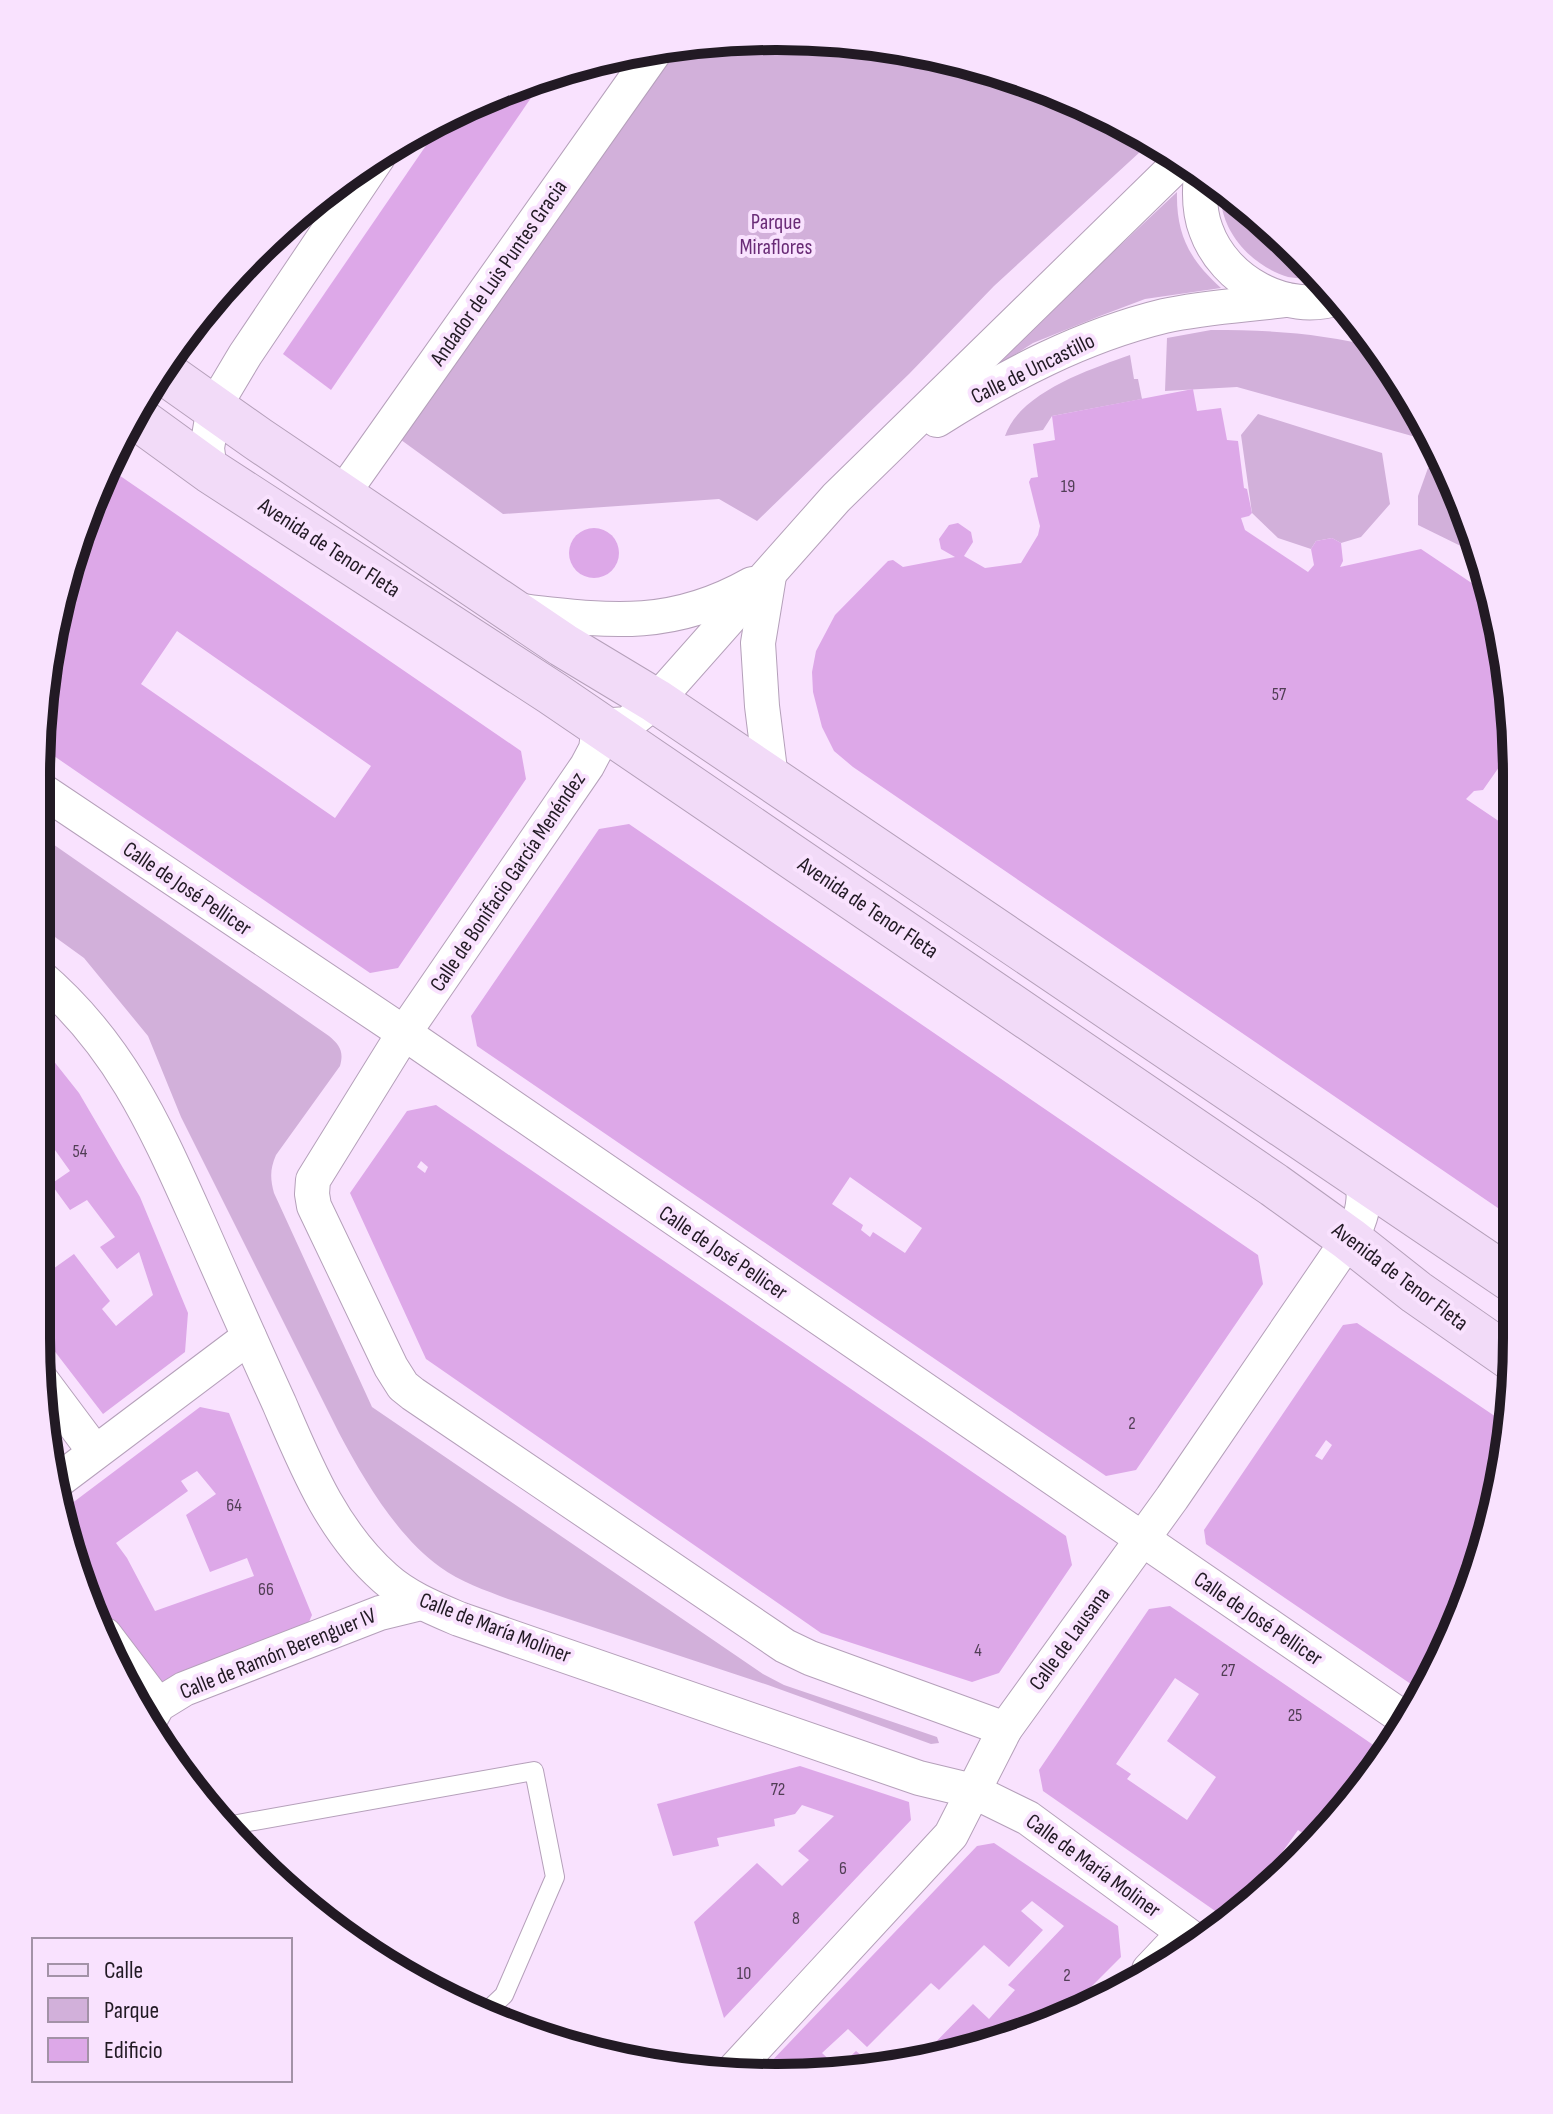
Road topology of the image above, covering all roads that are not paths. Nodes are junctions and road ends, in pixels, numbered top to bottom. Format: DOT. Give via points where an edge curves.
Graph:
graph roads {
  1 [pos="648,62"];
  2 [pos="1174,168"];
  3 [pos="363,179"];
  4 [pos="1200,186"];
  5 [pos="1286,300"];
  6 [pos="1327,302"];
  7 [pos="170,376"];
  8 [pos="214,407"];
  9 [pos="142,422"];
  10 [pos="885,451"];
  11 [pos="210,471"];
  12 [pos="341,496"];
  13 [pos="770,574"];
  14 [pos="512,610"];
  15 [pos="656,701"];
  16 [pos="599,726"];
  17 [pos="771,778"];
  18 [pos="50,796"];
  19 [pos="50,987"];
  20 [pos="404,1033"];
  21 [pos="1363,1180"];
  22 [pos="1349,1239"];
  23 [pos="1503,1274"];
  24 [pos="249,1337"];
  25 [pos="1502,1352"];
  26 [pos="53,1396"];
  27 [pos="95,1452"];
  28 [pos="64,1476"];
  29 [pos="1142,1540"];
  30 [pos="421,1603"];
  31 [pos="154,1713"];
  32 [pos="1398,1714"];
  33 [pos="1005,1729"];
  34 [pos="973,1791"];
  35 [pos="237,1824"];
  36 [pos="1188,1936"];
  37 [pos="492,2006"];
  38 [pos="741,2063"];
  1 -- 12 [label="street, Andador de Luis Puntes Gracia"];
  2 -- 10 [label="street, Calle de Uncastillo"];
  3 -- 8 [label="street"];
  4 -- 5 [label="street" via="1206,231 1224,263 1252,287"];
  5 -- 6 [label="street"];
  5 -- 10 [label="street, Calle de Uncastillo" via="1166,316 1067,347"];
  7 -- 8 [label="main road"];
  8 -- 11 [label="street" via="207,448"];
  8 -- 12 [label="main road"];
  9 -- 11 [label="main road, Avenida de Tenor Fleta"];
  10 -- 13 [label="street, Calle de Uncastillo"];
  11 -- 16 [label="main road, Avenida de Tenor Fleta"];
  12 -- 14 [label="main road"];
  13 -- 14 [label="street, Calle de Uncastillo" via="715,602 637,621"];
  13 -- 15 [label="street, Calle de Uncastillo"];
  13 -- 17 [label="street" via="758,643"];
  14 -- 15 [label="main road"];
  15 -- 16 [label="street, Calle de Uncastillo" via="627,724"];
  15 -- 17 [label="main road"];
  16 -- 20 [label="street, Calle de Bonifacio García Menéndez" via="587,766"];
  16 -- 22 [label="main road, Avenida de Tenor Fleta"];
  17 -- 21 [label="main road"];
  18 -- 20 [label="street, Calle de José Pellicer"];
  19 -- 24 [label="street, Calle de María Moliner" via="96,1032 136,1091"];
  20 -- 29 [label="street, Calle de José Pellicer"];
  20 -- 33 [label="street" via="318,1169 312,1194 403,1386 785,1646"];
  21 -- 22 [label="street, Calle de Lausana" via="1362,1216"];
  21 -- 23 [label="main road"];
  22 -- 25 [label="main road, Avenida de Tenor Fleta"];
  22 -- 29 [label="street, Calle de Lausana"];
  24 -- 27 [label="street"];
  24 -- 30 [label="street, Calle de María Moliner" via="318,1493 386,1580"];
  26 -- 27 [label="street"];
  27 -- 28 [label="street"];
  29 -- 32 [label="street, Calle de José Pellicer"];
  29 -- 33 [label="street, Calle de Lausana"];
  30 -- 31 [label="street, Calle de Ramón Berenguer IV" via="380,1613 184,1689"];
  30 -- 34 [label="street, Calle de María Moliner" via="904,1773"];
  33 -- 34 [label="street, Calle de Lausana"];
  34 -- 36 [label="street, Calle de María Moliner" via="1028,1818"];
  34 -- 38 [label="street, Calle de Lausana" via="951,1835"];
  35 -- 37 [label="lane" via="534,1771 555,1877 504,1995"];
}
